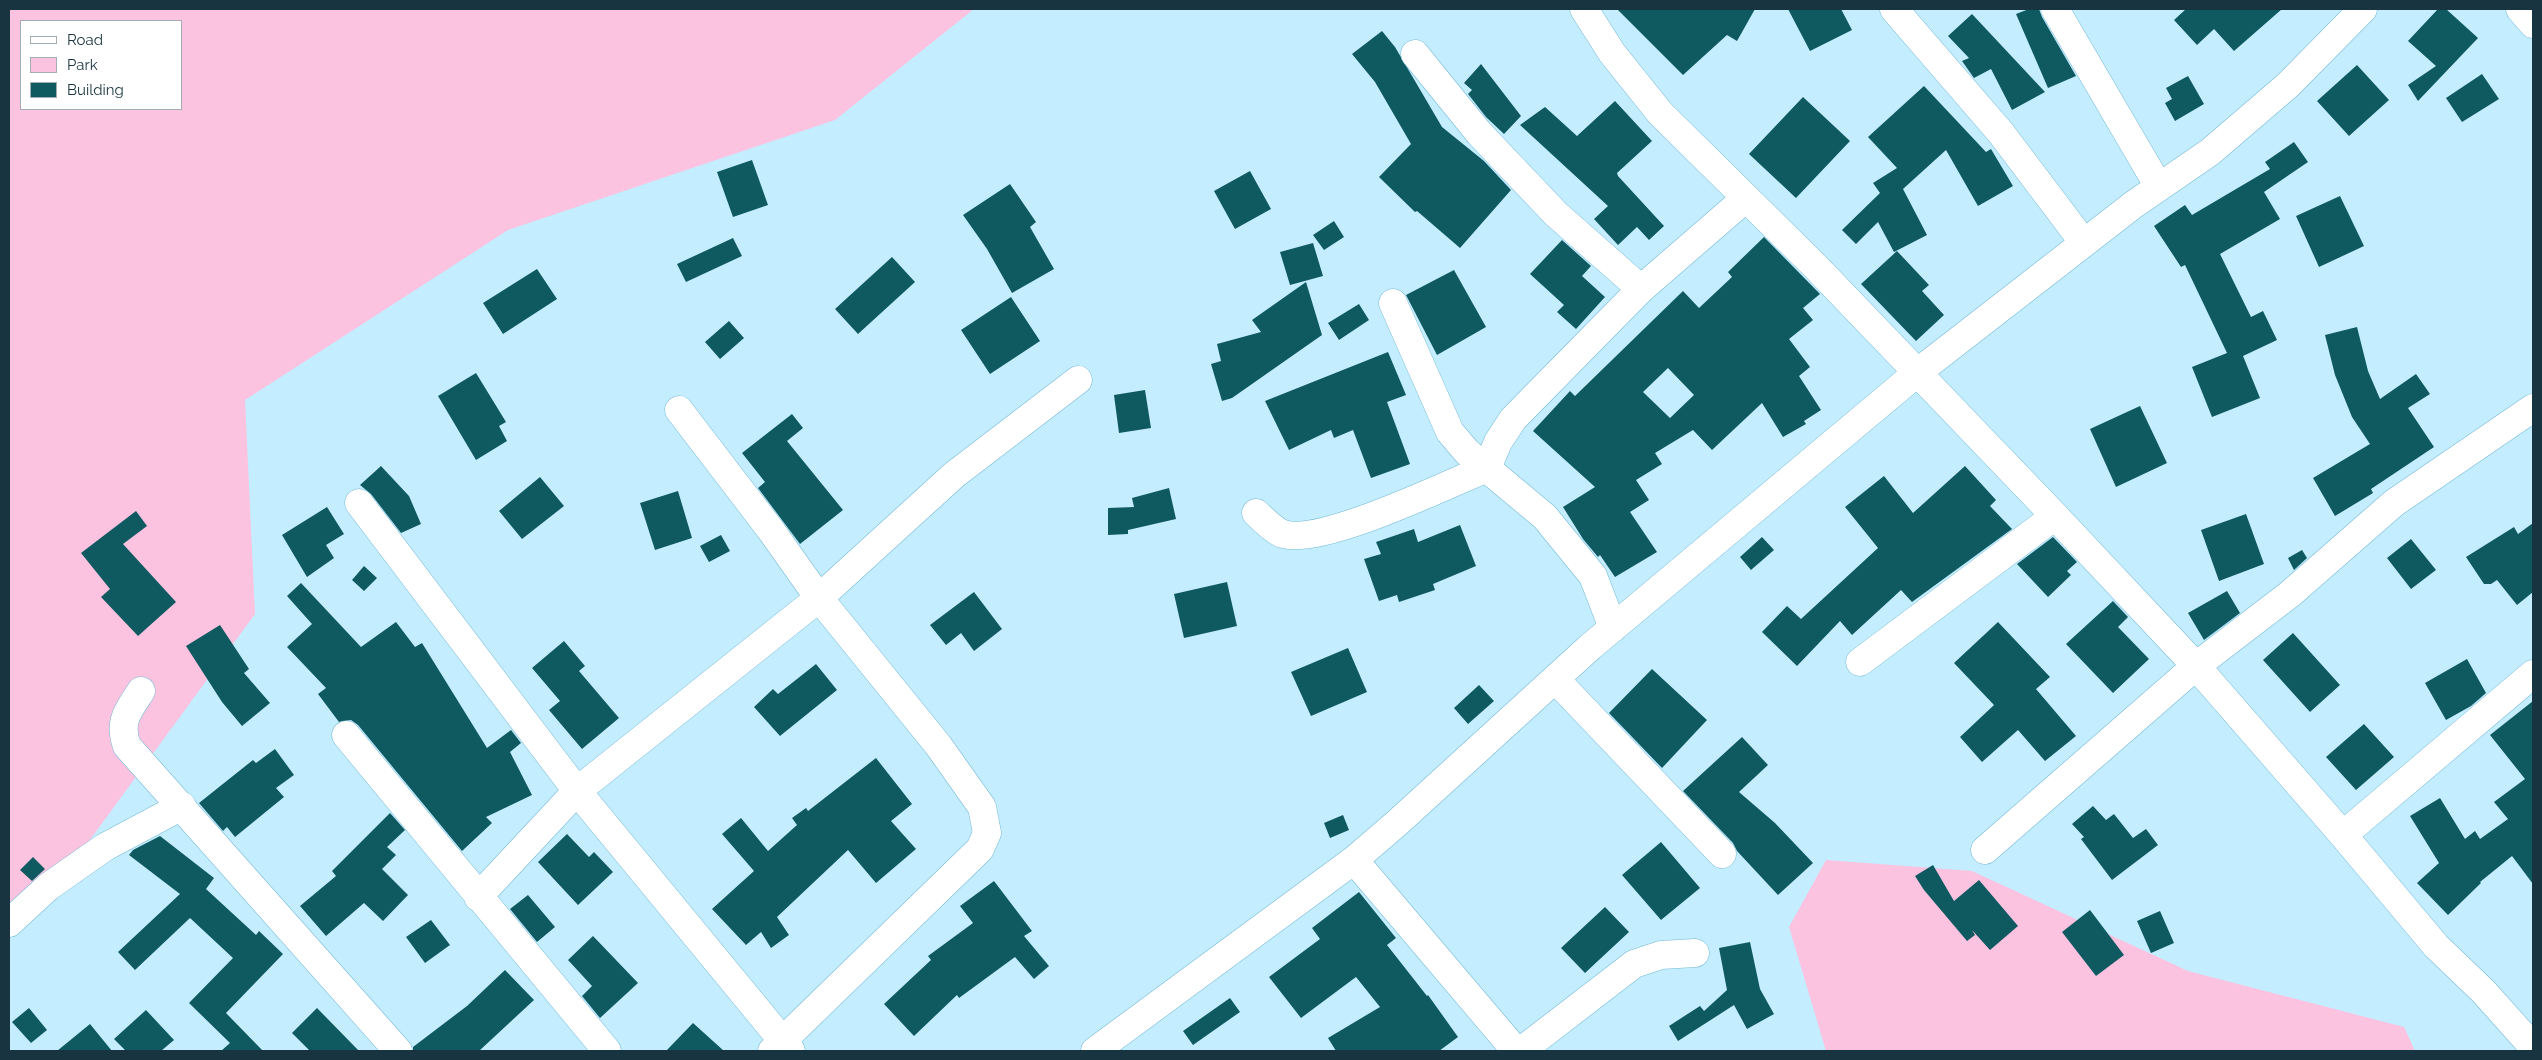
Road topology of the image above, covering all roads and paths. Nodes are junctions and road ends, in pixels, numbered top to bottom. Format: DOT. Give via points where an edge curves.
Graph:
graph roads {
  1 [pos="1584,9"];
  2 [pos="1894,9"];
  3 [pos="2055,9"];
  4 [pos="2364,9"];
  5 [pos="2520,9"];
  6 [pos="2533,24"];
  7 [pos="1415,54"];
  8 [pos="2159,187"];
  9 [pos="1746,198"];
  10 [pos="2084,243"];
  11 [pos="1641,289"];
  12 [pos="1393,303"];
  13 [pos="1918,372"];
  14 [pos="1078,380"];
  15 [pos="2533,408"];
  16 [pos="679,410"];
  17 [pos="1487,468"];
  18 [pos="359,504"];
  19 [pos="1256,513"];
  20 [pos="2055,516"];
  21 [pos="819,598"];
  22 [pos="1613,628"];
  23 [pos="1860,662"];
  24 [pos="2196,666"];
  25 [pos="2533,674"];
  26 [pos="1555,679"];
  27 [pos="140,691"];
  28 [pos="346,735"];
  29 [pos="577,791"];
  30 [pos="182,806"];
  31 [pos="2343,834"];
  32 [pos="1985,850"];
  33 [pos="1722,854"];
  34 [pos="1354,860"];
  35 [pos="478,897"];
  36 [pos="9,922"];
  37 [pos="1696,953"];
  38 [pos="2533,1047"];
  39 [pos="781,1048"];
  40 [pos="398,1051"];
  41 [pos="607,1051"];
  42 [pos="1095,1051"];
  43 [pos="1516,1051"];
  44 [pos="1521,1051"];
  1 -- 9 [label="street" via="1612,53 1660,113"];
  2 -- 10 [label="street" via="2002,133"];
  3 -- 8 [label="street"];
  4 -- 8 [label="street" via="2288,85 2210,152"];
  5 -- 6 [label="street"];
  7 -- 11 [label="street" via="1479,133 1537,193"];
  8 -- 10 [label="street"];
  9 -- 11 [label="street"];
  9 -- 13 [label="street"];
  10 -- 13 [label="street"];
  11 -- 17 [label="street" via="1513,419"];
  12 -- 17 [label="street" via="1450,432"];
  13 -- 20 [label="street"];
  13 -- 22 [label="street"];
  14 -- 21 [label="street" via="954,475"];
  15 -- 24 [label="street" via="2394,504 2290,594"];
  16 -- 21 [label="street"];
  17 -- 19 [label="street" via="1342,528 1307,536 1282,534"];
  17 -- 22 [label="street" via="1545,517 1592,576"];
  18 -- 29 [label="street"];
  20 -- 23 [label="street"];
  20 -- 24 [label="street"];
  21 -- 29 [label="street"];
  21 -- 39 [label="street" via="938,745 982,807 987,833 980,849"];
  22 -- 26 [label="street"];
  24 -- 31 [label="street"];
  24 -- 32 [label="street"];
  25 -- 31 [label="street"];
  26 -- 33 [label="street"];
  26 -- 34 [label="street"];
  27 -- 30 [label="street" via="124,718 122,733 127,746"];
  28 -- 35 [label="street"];
  29 -- 35 [label="street"];
  29 -- 39 [label="street"];
  30 -- 36 [label="street" via="105,847 48,887"];
  30 -- 40 [label="street"];
  31 -- 38 [label="street" via="2436,946"];
  34 -- 42 [label="street"];
  34 -- 43 [label="street"];
  35 -- 41 [label="street"];
  37 -- 44 [label="street" via="1661,955 1634,964"];
}
